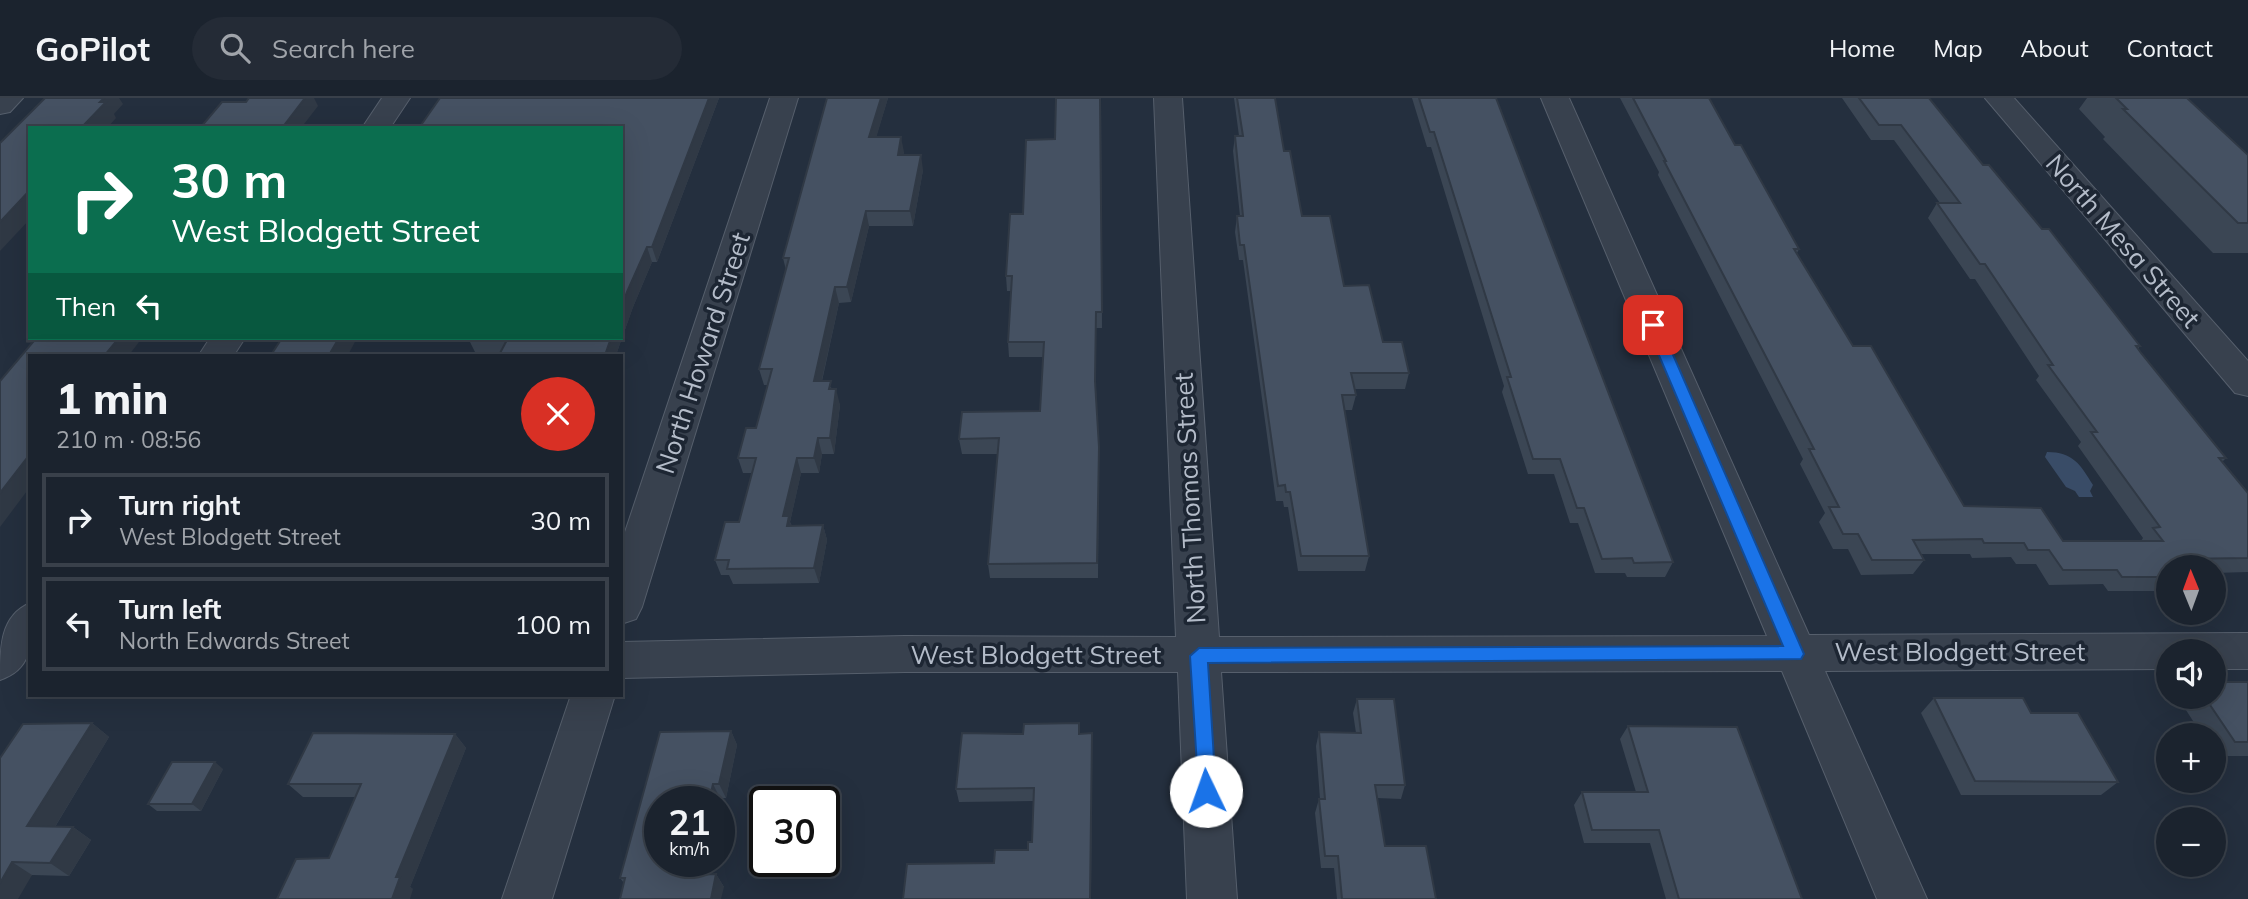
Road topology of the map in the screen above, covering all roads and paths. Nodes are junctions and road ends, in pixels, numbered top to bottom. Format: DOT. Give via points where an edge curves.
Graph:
graph roads {
  1 [pos="9,98"];
  2 [pos="396,98"];
  3 [pos="784,98"];
  4 [pos="1168,98"];
  5 [pos="1555,98"];
  6 [pos="1999,98"];
  7 [pos="0,107"];
  8 [pos="377,126"];
  9 [pos="2248,384"];
  10 [pos="623,601"];
  11 [pos="28,623"];
  12 [pos="2248,651"];
  13 [pos="1795,654"];
  14 [pos="1199,656"];
  15 [pos="623,660"];
  16 [pos="0,663"];
  17 [pos="28,663"];
  18 [pos="592,697"];
  19 [pos="527,899"];
  20 [pos="1212,899"];
  21 [pos="1902,899"];
  1 -- 7 [label="street"];
  2 -- 8 [label="street"];
  3 -- 10 [label="street, North Howard Street"];
  4 -- 14 [label="street, North Thomas Street"];
  5 -- 13 [label="street"];
  6 -- 9 [label="street, North Mesa Street"];
  11 -- 16 [label="street"];
  12 -- 13 [label="street, West Blodgett Street"];
  13 -- 14 [label="street, West Blodgett Street"];
  13 -- 21 [label="street"];
  14 -- 15 [label="street, West Blodgett Street" via="905,654"];
  14 -- 20 [label="street, North Thomas Street"];
  16 -- 17 [label="street"];
  18 -- 19 [label="street"];
}
